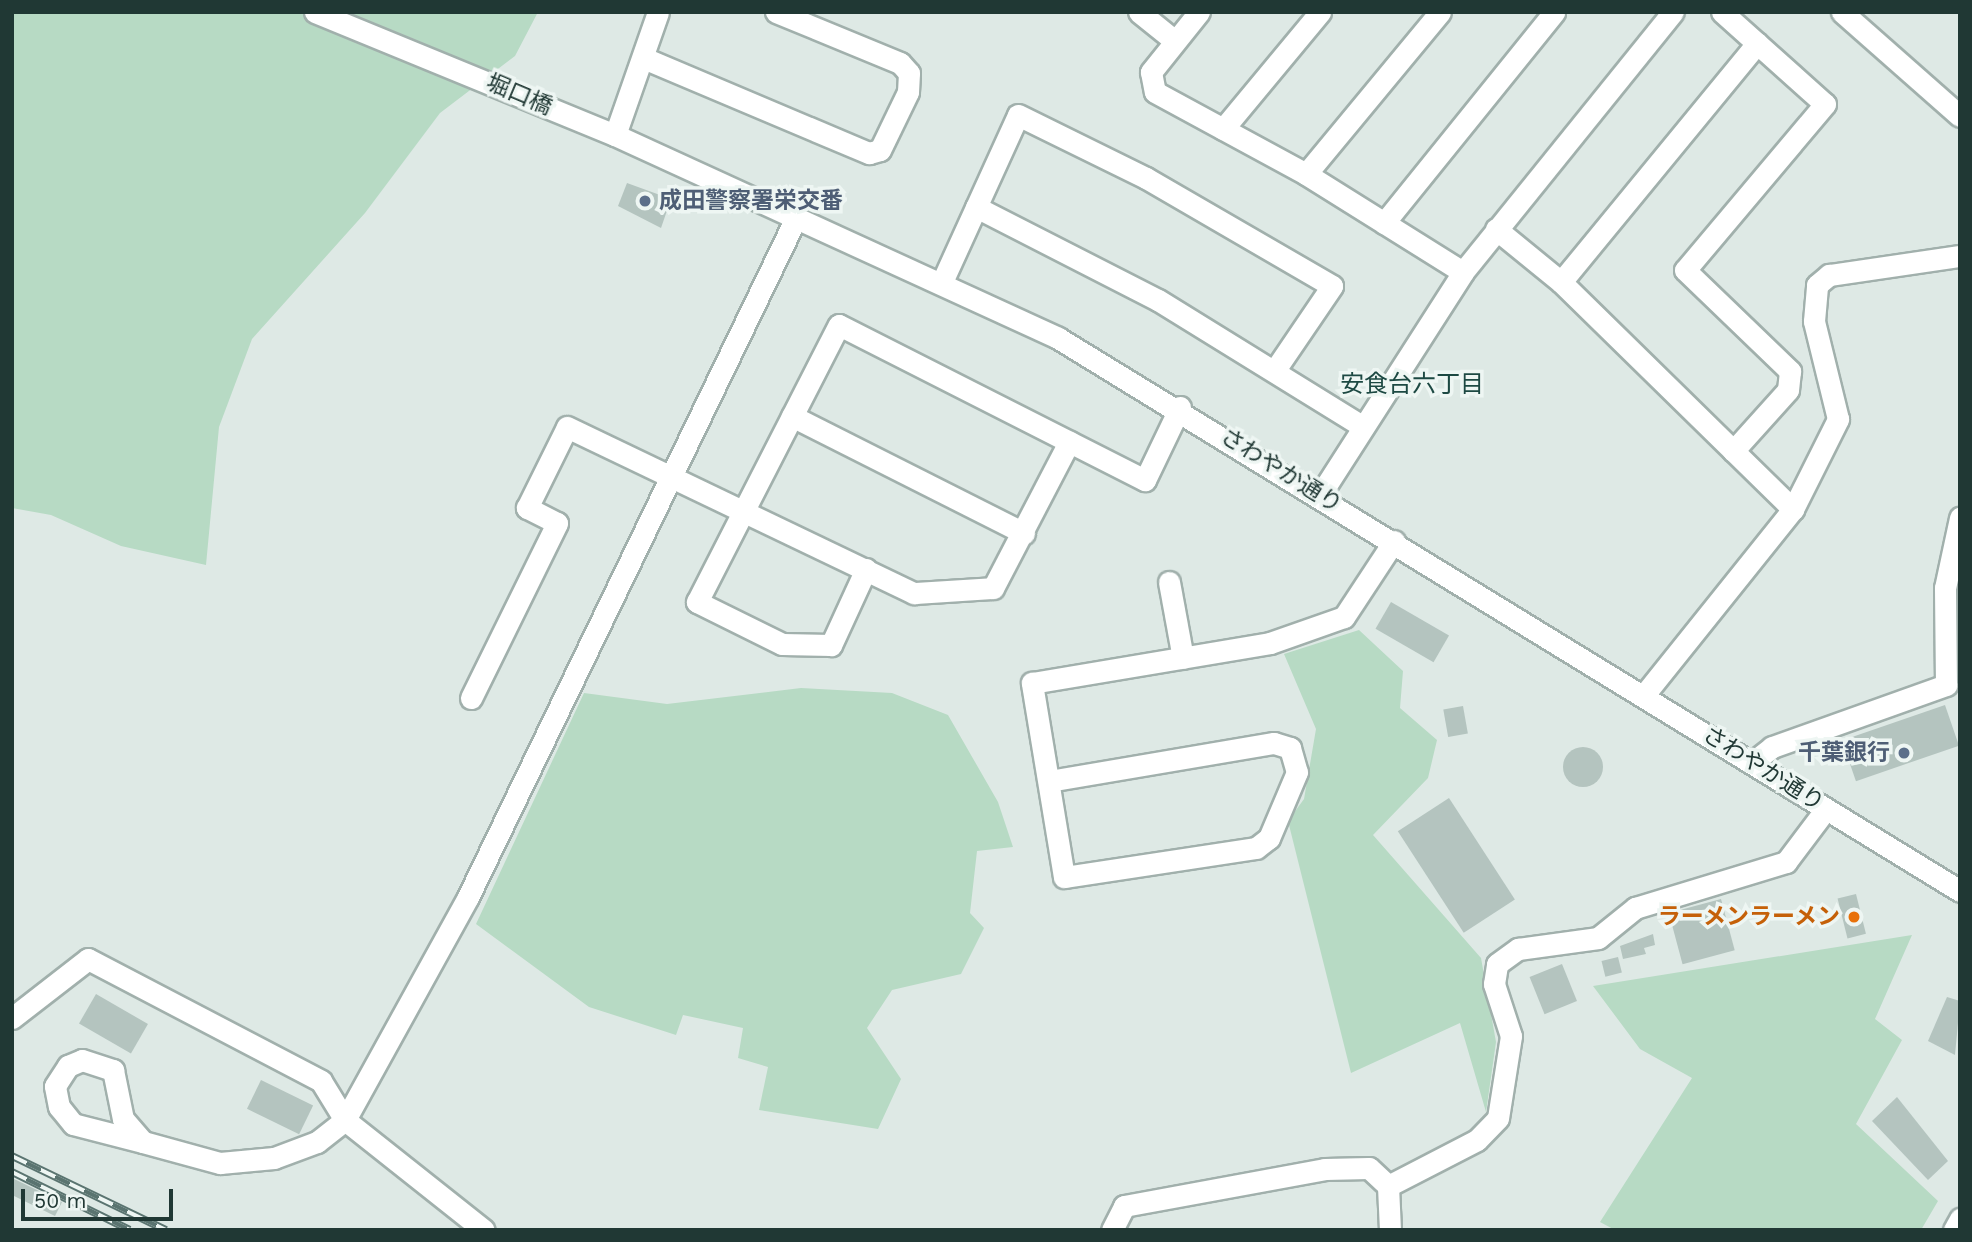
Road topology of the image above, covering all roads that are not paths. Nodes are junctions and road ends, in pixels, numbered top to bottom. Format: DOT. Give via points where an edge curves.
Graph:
graph roads {
  1 [pos="315,12"];
  2 [pos="658,12"];
  3 [pos="776,12"];
  4 [pos="1139,12"];
  5 [pos="1199,12"];
  6 [pos="1320,12"];
  7 [pos="1440,12"];
  8 [pos="1554,12"];
  9 [pos="1673,12"];
  10 [pos="1722,12"];
  11 [pos="1842,12"];
  12 [pos="1175,41"];
  13 [pos="1757,43"];
  14 [pos="646,59"];
  15 [pos="568,116"];
  16 [pos="1960,116"];
  17 [pos="1223,129"];
  18 [pos="615,135"];
  19 [pos="1306,174"];
  20 [pos="976,207"];
  21 [pos="796,218"];
  22 [pos="1384,223"];
  23 [pos="1496,229"];
  24 [pos="1960,256"];
  25 [pos="1463,272"];
  26 [pos="942,282"];
  27 [pos="1561,282"];
  28 [pos="1275,370"];
  29 [pos="1180,407"];
  30 [pos="792,416"];
  31 [pos="1360,425"];
  32 [pos="1069,442"];
  33 [pos="1733,451"];
  34 [pos="674,477"];
  35 [pos="1320,495"];
  36 [pos="1793,509"];
  37 [pos="744,510"];
  38 [pos="1960,518"];
  39 [pos="1024,534"];
  40 [pos="1394,541"];
  41 [pos="866,569"];
  42 [pos="1169,582"];
  43 [pos="1183,658"];
  44 [pos="1644,695"];
  45 [pos="471,698"];
  46 [pos="1753,762"];
  47 [pos="1049,781"];
  48 [pos="1826,809"];
  49 [pos="1960,891"];
  50 [pos="12,1018"];
  51 [pos="345,1120"];
  52 [pos="143,1142"];
  53 [pos="1388,1186"];
  54 [pos="1960,1219"];
  55 [pos="484,1230"];
  56 [pos="1112,1230"];
  57 [pos="1390,1230"];
  58 [pos="1954,1230"];
  1 -- 15 [label="street, 堀口橋"];
  2 -- 14 [label="street"];
  3 -- 14 [label="street" via="900,63 909,73 908,92 880,150 869,153"];
  4 -- 12 [label="street"];
  5 -- 12 [label="street"];
  6 -- 17 [label="street"];
  7 -- 19 [label="street"];
  8 -- 22 [label="street"];
  9 -- 23 [label="street"];
  10 -- 13 [label="street"];
  11 -- 16 [label="street"];
  12 -- 17 [label="street" via="1152,72 1155,92"];
  13 -- 27 [label="street"];
  13 -- 33 [label="street" via="1825,104 1685,270 1790,371 1788,390"];
  14 -- 18 [label="street"];
  15 -- 18 [label="street, さわやか通り"];
  17 -- 19 [label="street"];
  18 -- 21 [label="street, さわやか通り"];
  19 -- 22 [label="street"];
  20 -- 26 [label="street"];
  20 -- 28 [label="street" via="1158,300"];
  20 -- 28 [label="street" via="1018,116 1146,178 1332,286"];
  21 -- 26 [label="street, さわやか通り"];
  21 -- 34 [label="street"];
  22 -- 25 [label="street"];
  23 -- 25 [label="street"];
  23 -- 27 [label="street"];
  24 -- 36 [label="street" via="1829,275 1818,285 1814,321 1838,419"];
  25 -- 31 [label="street"];
  26 -- 29 [label="street, さわやか通り"];
  27 -- 33 [label="street"];
  28 -- 31 [label="street"];
  29 -- 32 [label="street" via="1145,480"];
  29 -- 35 [label="street, さわやか通り"];
  30 -- 32 [label="street" via="839,325"];
  30 -- 37 [label="street"];
  30 -- 39 [label="street"];
  31 -- 35 [label="street"];
  32 -- 39 [label="street"];
  33 -- 36 [label="street"];
  34 -- 37 [label="street"];
  34 -- 45 [label="street" via="567,426 527,508 557,523"];
  34 -- 51 [label="street" via="468,897"];
  35 -- 40 [label="street, さわやか通り"];
  36 -- 44 [label="street"];
  37 -- 41 [label="street"];
  37 -- 41 [label="street" via="697,602 782,645 831,645"];
  38 -- 46 [label="street" via="1945,588 1946,685 1772,747"];
  39 -- 41 [label="street" via="993,588 914,593"];
  40 -- 43 [label="street" via="1344,617 1270,643"];
  40 -- 44 [label="street, さわやか通り"];
  42 -- 43 [label="street"];
  43 -- 47 [label="street" via="1032,683"];
  44 -- 46 [label="street, さわやか通り"];
  46 -- 48 [label="street, さわやか通り"];
  47 -- 47 [label="street" via="1275,743 1290,748 1297,772 1269,838 1256,848 1064,877"];
  48 -- 49 [label="street, さわやか通り"];
  48 -- 53 [label="street" via="1786,862 1634,908 1598,938 1518,948 1497,964 1494,985 1511,1036 1498,1118 1476,1140"];
  50 -- 51 [label="street" via="88,959 321,1081"];
  51 -- 52 [label="street" via="317,1142 274,1158 220,1163"];
  51 -- 55 [label="street"];
  52 -- 52 [label="street" via="73,1124 58,1107 55,1086 68,1066 82,1060 113,1070 123,1119"];
  53 -- 56 [label="street" via="1369,1168 1325,1169 1124,1206"];
  53 -- 57 [label="street"];
  54 -- 58 [label="street"];
}
